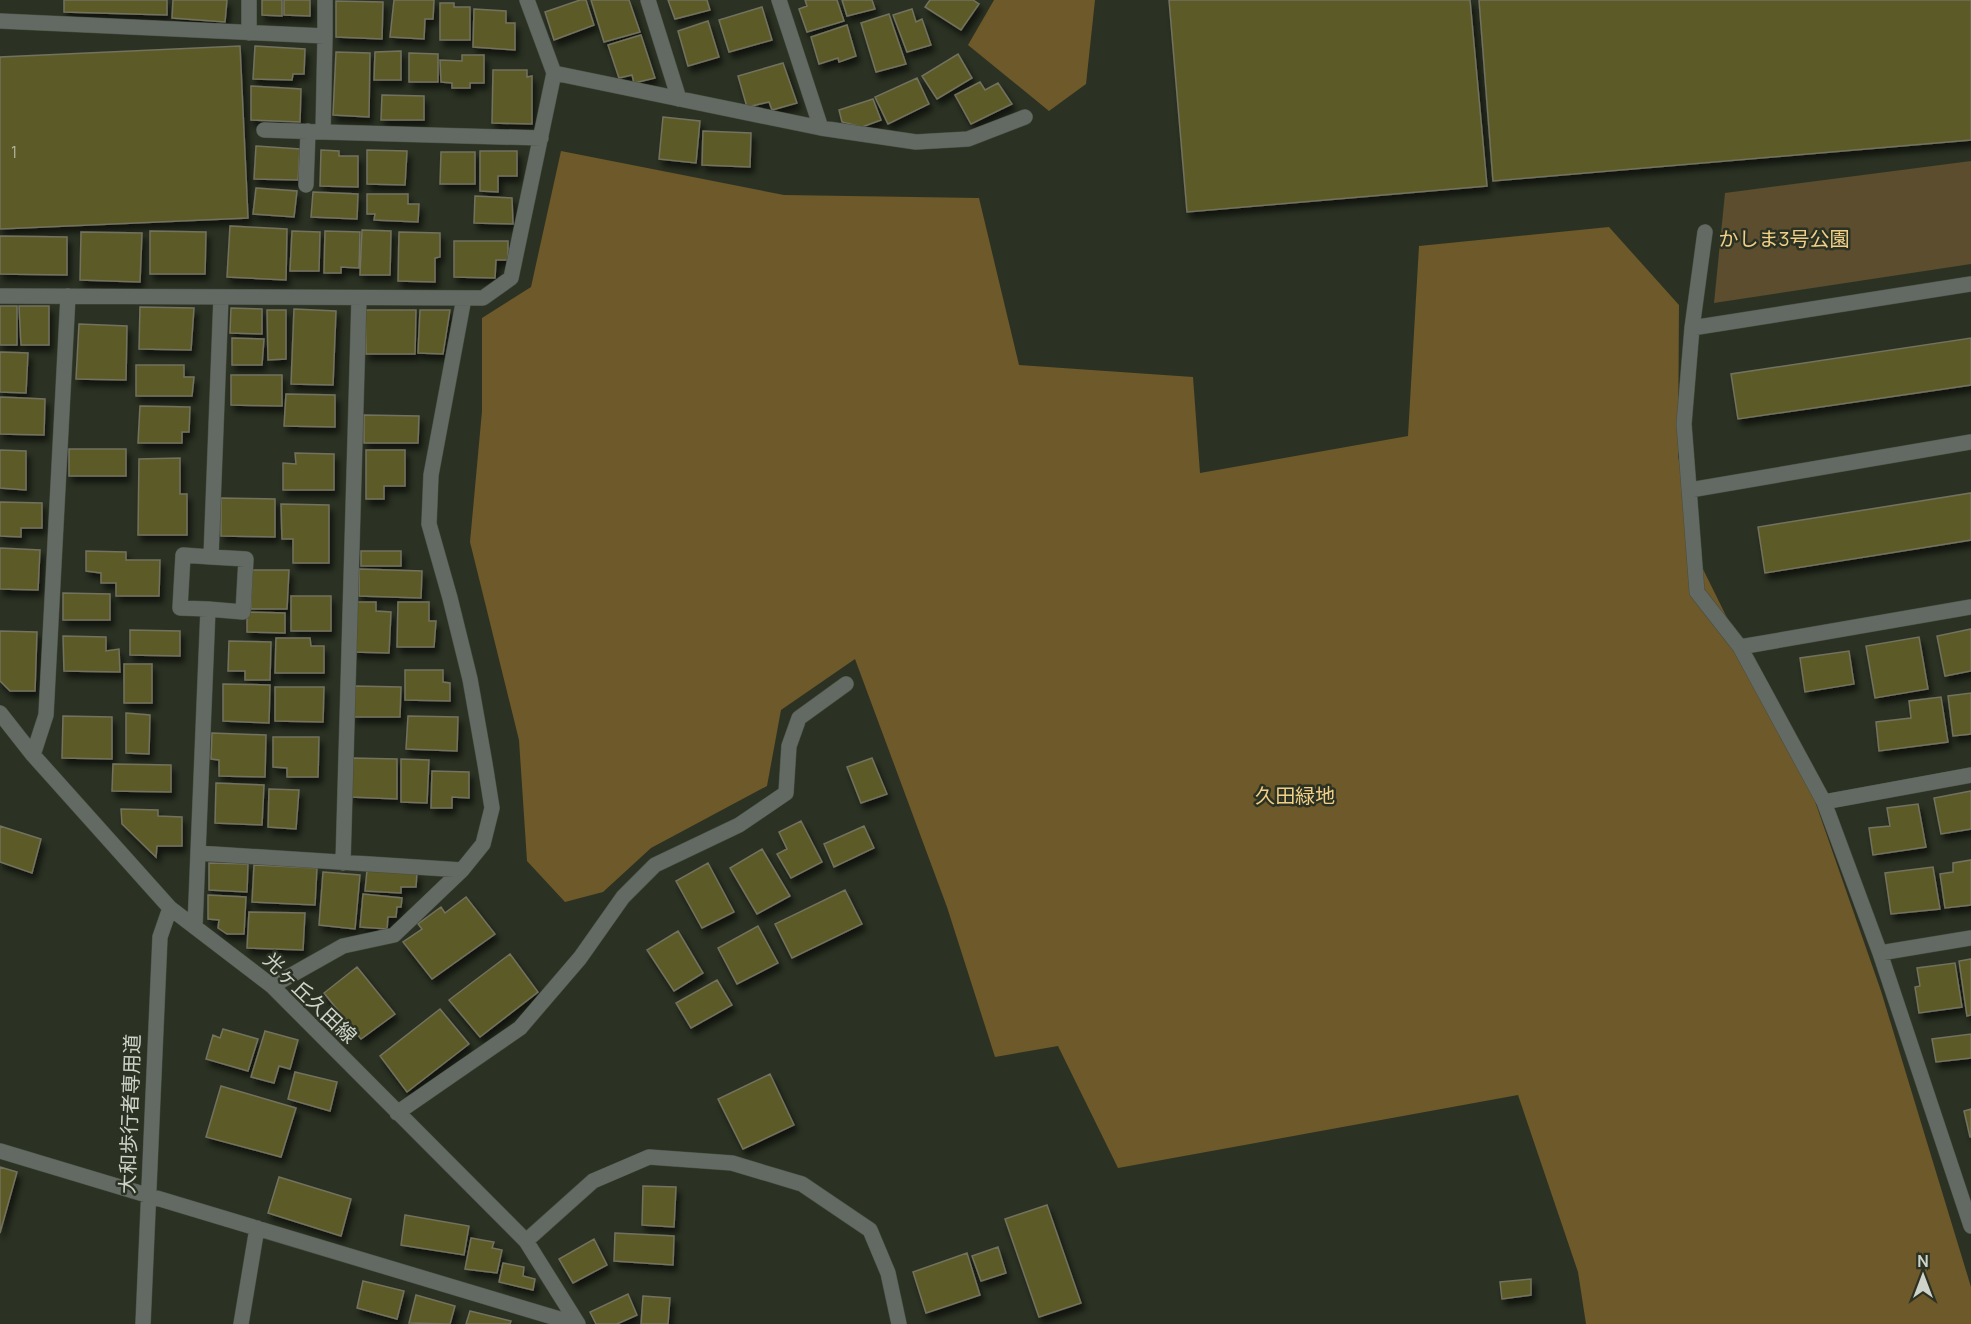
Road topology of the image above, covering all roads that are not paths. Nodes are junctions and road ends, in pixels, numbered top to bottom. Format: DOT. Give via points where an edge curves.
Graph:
graph roads {
  1 [pos="249,0"];
  2 [pos="325,0"];
  3 [pos="527,0"];
  4 [pos="648,0"];
  5 [pos="779,0"];
  6 [pos="0,21"];
  7 [pos="249,33"];
  8 [pos="325,36"];
  9 [pos="554,73"];
  10 [pos="679,99"];
  11 [pos="1024,117"];
  12 [pos="821,128"];
  13 [pos="264,129"];
  14 [pos="316,131"];
  15 [pos="541,138"];
  16 [pos="306,184"];
  17 [pos="1705,232"];
  18 [pos="1971,284"];
  19 [pos="0,296"];
  20 [pos="68,296"];
  21 [pos="221,297"];
  22 [pos="359,298"];
  23 [pos="464,298"];
  24 [pos="1692,328"];
  25 [pos="1971,442"];
  26 [pos="1690,490"];
  27 [pos="211,557"];
  28 [pos="1971,607"];
  29 [pos="208,609"];
  30 [pos="1740,647"];
  31 [pos="846,684"];
  32 [pos="0,713"];
  33 [pos="33,755"];
  34 [pos="1971,776"];
  35 [pos="1824,802"];
  36 [pos="198,854"];
  37 [pos="343,863"];
  38 [pos="462,870"];
  39 [pos="170,908"];
  40 [pos="195,927"];
  41 [pos="1971,938"];
  42 [pos="1880,953"];
  43 [pos="272,986"];
  44 [pos="397,1113"];
  45 [pos="0,1151"];
  46 [pos="148,1195"];
  47 [pos="1971,1226"];
  48 [pos="256,1228"];
  49 [pos="526,1241"];
  50 [pos="143,1324"];
  51 [pos="240,1324"];
  52 [pos="577,1324"];
  53 [pos="899,1324"];
  1 -- 7 [label="street"];
  2 -- 8 [label="street"];
  3 -- 9 [label="street"];
  4 -- 10 [label="street"];
  5 -- 12 [label="street"];
  6 -- 7 [label="street"];
  7 -- 8 [label="street"];
  8 -- 14 [label="street"];
  9 -- 10 [label="street"];
  9 -- 15 [label="street"];
  10 -- 12 [label="street"];
  11 -- 12 [label="street" via="968,139 937,141 916,142"];
  13 -- 14 [label="street"];
  14 -- 15 [label="street"];
  14 -- 16 [label="street"];
  15 -- 23 [label="street" via="512,278 483,298"];
  17 -- 24 [label="street"];
  18 -- 24 [label="street"];
  19 -- 20 [label="street"];
  20 -- 21 [label="street"];
  20 -- 33 [label="street" via="46,715"];
  21 -- 22 [label="street"];
  21 -- 27 [label="street"];
  22 -- 23 [label="street"];
  22 -- 37 [label="street"];
  23 -- 38 [label="street" via="431,476 429,524 470,679 492,808 483,844"];
  24 -- 26 [label="street" via="1684,424"];
  25 -- 26 [label="street"];
  26 -- 30 [label="street" via="1697,592"];
  27 -- 29 [label="street" via="183,555 180,608"];
  27 -- 29 [label="street" via="246,559 243,612"];
  28 -- 30 [label="street"];
  29 -- 36 [label="street"];
  30 -- 35 [label="street"];
  31 -- 44 [label="street" via="800,718 789,746 786,793 739,825 655,865 623,897 580,958 520,1028"];
  32 -- 33 [label="street, 光ヶ丘久田線"];
  33 -- 39 [label="street, 光ヶ丘久田線"];
  34 -- 35 [label="street"];
  35 -- 42 [label="street"];
  36 -- 37 [label="street"];
  36 -- 40 [label="street"];
  37 -- 38 [label="street"];
  38 -- 43 [label="street" via="394,935 343,946"];
  39 -- 40 [label="street, 光ヶ丘久田線"];
  39 -- 46 [label="street, 大和歩行者専用道" via="160,937"];
  40 -- 43 [label="street, 光ヶ丘久田線"];
  41 -- 42 [label="street"];
  42 -- 47 [label="street"];
  43 -- 44 [label="street, 光ヶ丘久田線"];
  44 -- 49 [label="street, 光ヶ丘久田線"];
  45 -- 46 [label="street"];
  46 -- 48 [label="street"];
  46 -- 50 [label="street, 大和歩行者専用道"];
  48 -- 51 [label="street"];
  48 -- 52 [label="street"];
  49 -- 52 [label="street, 光ヶ丘久田線"];
  49 -- 53 [label="street" via="593,1181 649,1157 732,1163 802,1184 870,1230 888,1273"];
}
